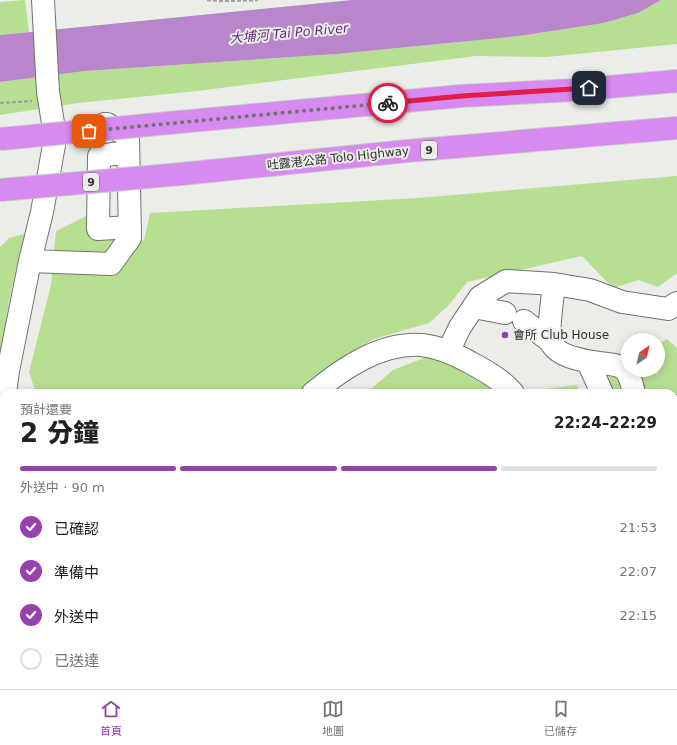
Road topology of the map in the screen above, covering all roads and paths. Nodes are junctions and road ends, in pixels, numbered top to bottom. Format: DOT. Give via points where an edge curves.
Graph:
graph roads {
  1 [pos="207,0"];
  2 [pos="258,0"];
  3 [pos="44,1"];
  4 [pos="677,81"];
  5 [pos="43,96"];
  6 [pos="0,103"];
  7 [pos="53,123"];
  8 [pos="677,128"];
  9 [pos="0,139"];
  10 [pos="128,152"];
  11 [pos="0,190"];
  12 [pos="130,228"];
  13 [pos="30,261"];
  14 [pos="554,284"];
  15 [pos="677,303"];
  16 [pos="474,306"];
  17 [pos="550,341"];
  18 [pos="448,352"];
  19 [pos="588,362"];
  20 [pos="4,387"];
  21 [pos="319,389"];
  22 [pos="509,389"];
  23 [pos="600,389"];
  24 [pos="633,389"];
  1 -- 2 [label="path"];
  3 -- 5 [label="street"];
  4 -- 9 [label="highway, bridge" via="462,96"];
  5 -- 6 [label="path"];
  5 -- 7 [label="street"];
  7 -- 10 [label="street" via="107,124 128,136"];
  7 -- 13 [label="street" via="54,145"];
  8 -- 11 [label="highway, 吐露港公路 Tolo Highway / 9, bridge"];
  10 -- 12 [label="street"];
  10 -- 12 [label="street" via="99,156 98,229"];
  12 -- 13 [label="street" via="130,238 112,264"];
  13 -- 20 [label="street"];
  14 -- 15 [label="street" via="590,290 622,302 668,309"];
  14 -- 16 [label="street" via="506,281 480,297"];
  14 -- 17 [label="street"];
  16 -- 17 [label="street" via="515,317"];
  16 -- 18 [label="street"];
  17 -- 19 [label="street" via="560,353"];
  18 -- 21 [label="street" via="423,345 392,348 370,355 352,365"];
  18 -- 22 [label="street" via="486,372"];
  19 -- 23 [label="street"];
  19 -- 24 [label="street" via="624,369"];
}
